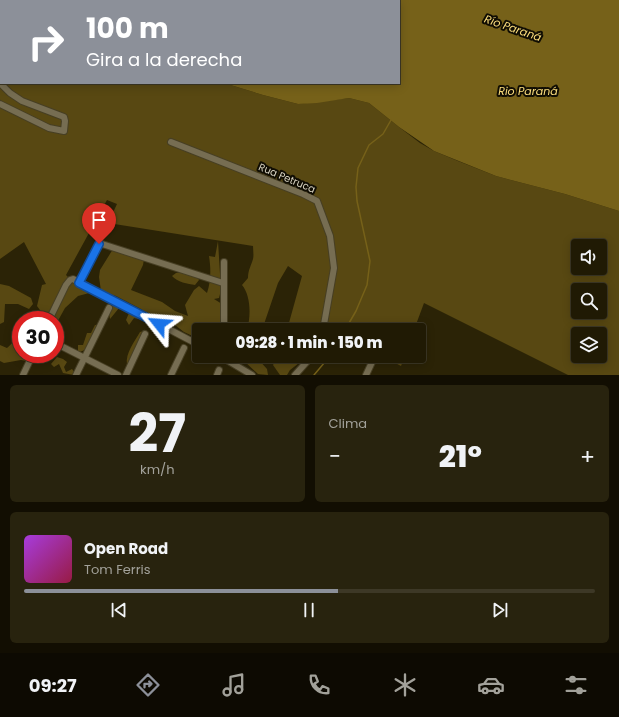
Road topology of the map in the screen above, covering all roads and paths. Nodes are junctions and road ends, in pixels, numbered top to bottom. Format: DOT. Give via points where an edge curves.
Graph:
graph roads {
  1 [pos="1,84"];
  2 [pos="0,104"];
  3 [pos="171,142"];
  4 [pos="224,262"];
  5 [pos="79,283"];
  6 [pos="223,283"];
  7 [pos="109,308"];
  8 [pos="54,311"];
  9 [pos="224,323"];
  10 [pos="324,323"];
  11 [pos="145,334"];
  12 [pos="192,341"];
  13 [pos="64,347"];
  14 [pos="184,348"];
  15 [pos="86,357"];
  16 [pos="29,363"];
  17 [pos="232,363"];
  18 [pos="306,363"];
  19 [pos="372,363"];
  20 [pos="23,375"];
  21 [pos="76,375"];
  22 [pos="118,375"];
  23 [pos="126,375"];
  24 [pos="171,375"];
  25 [pos="252,375"];
  26 [pos="295,375"];
  27 [pos="366,375"];
  1 -- 2 [label="street" via="22,101 64,117 64,132 49,128"];
  3 -- 10 [label="street, Rua Petruca" via="317,201 330,236 334,268"];
  4 -- 6 [label="street"];
  5 -- 6 [label="street" via="99,244"];
  5 -- 8 [label="street" via="70,280"];
  5 -- 12 [label="street"];
  6 -- 9 [label="street"];
  7 -- 15 [label="street"];
  11 -- 23 [label="street"];
  13 -- 15 [label="street"];
  14 -- 24 [label="street"];
  15 -- 21 [label="street"];
  15 -- 22 [label="street"];
  16 -- 20 [label="street"];
  17 -- 25 [label="street"];
  18 -- 26 [label="street"];
  19 -- 27 [label="street"];
}
